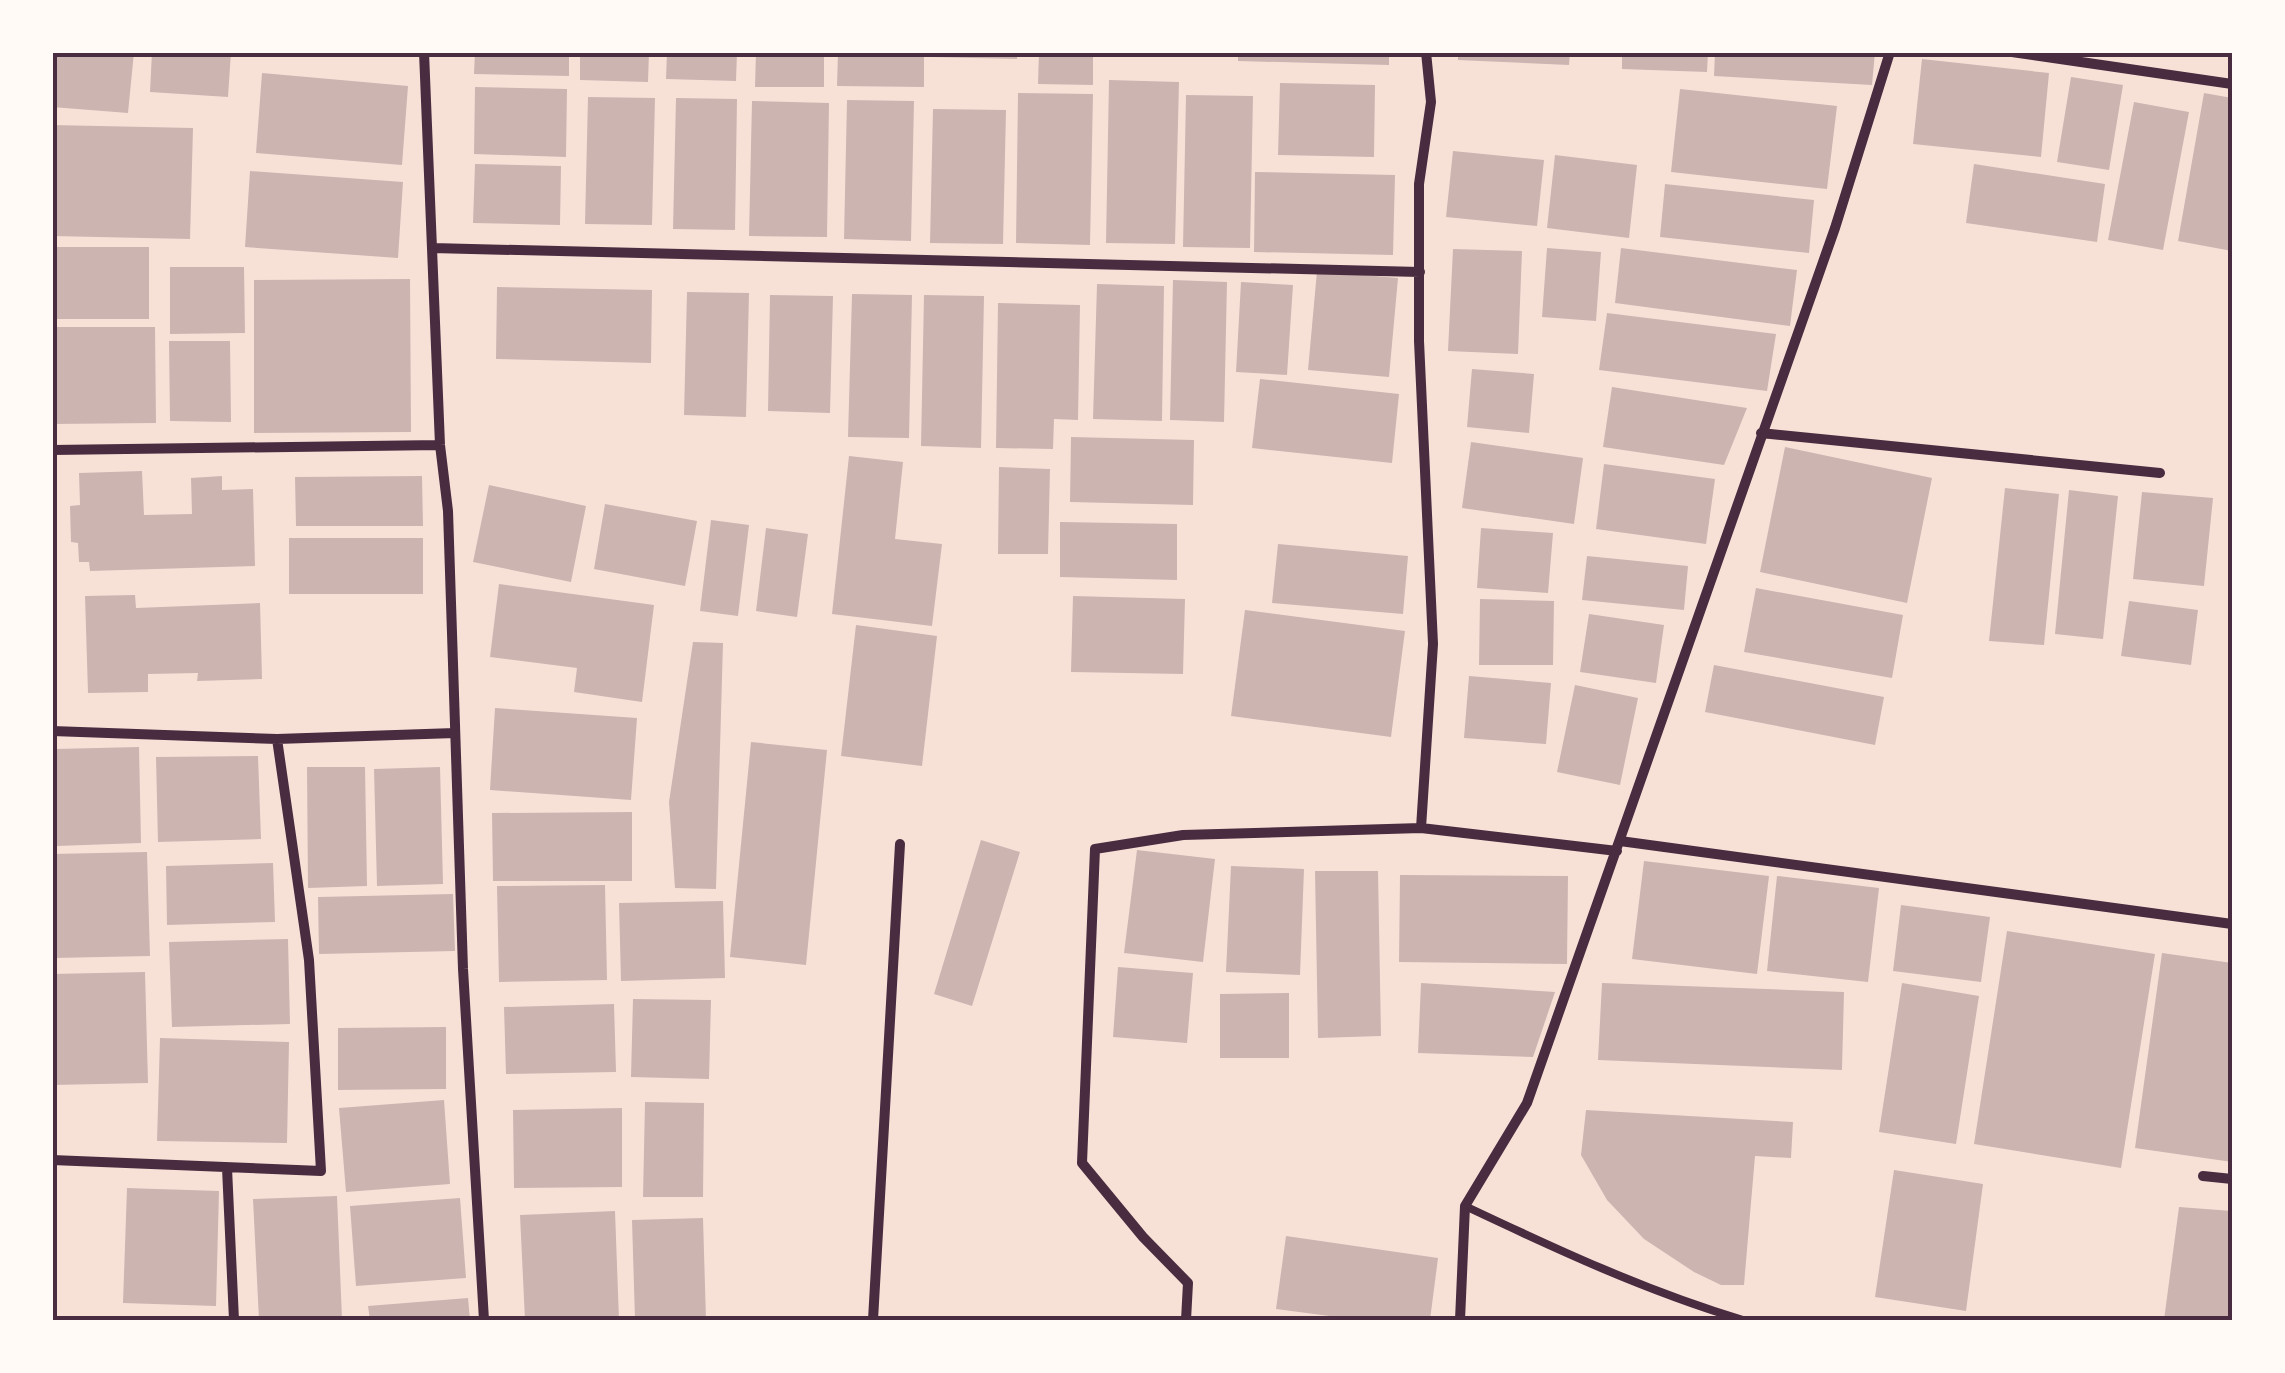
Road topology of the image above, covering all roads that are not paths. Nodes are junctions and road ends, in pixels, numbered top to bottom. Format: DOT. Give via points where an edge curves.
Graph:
graph roads {
  1 [pos="424,52"];
  2 [pos="1426,52"];
  3 [pos="1890,52"];
  4 [pos="2012,52"];
  5 [pos="2232,84"];
  6 [pos="432,248"];
  7 [pos="1420,272"];
  8 [pos="1761,433"];
  9 [pos="440,446"];
  10 [pos="52,450"];
  11 [pos="2160,474"];
  12 [pos="52,731"];
  13 [pos="455,733"];
  14 [pos="277,739"];
  15 [pos="1420,828"];
  16 [pos="900,844"];
  17 [pos="1619,846"];
  18 [pos="2232,924"];
  19 [pos="52,1160"];
  20 [pos="227,1168"];
  21 [pos="2203,1176"];
  22 [pos="2232,1180"];
  23 [pos="1465,1206"];
  24 [pos="234,1320"];
  25 [pos="484,1320"];
  26 [pos="872,1320"];
  27 [pos="1186,1320"];
  28 [pos="1460,1320"];
  29 [pos="1743,1320"];
  1 -- 6 [label="street"];
  2 -- 7 [label="street" via="1431,102 1418,184"];
  3 -- 8 [label="street"];
  4 -- 5 [label="street"];
  6 -- 7 [label="street"];
  6 -- 9 [label="street"];
  7 -- 15 [label="street" via="1433,644"];
  8 -- 11 [label="street"];
  8 -- 17 [label="street"];
  9 -- 10 [label="street"];
  9 -- 13 [label="street"];
  12 -- 14 [label="street"];
  13 -- 14 [label="street"];
  13 -- 25 [label="street"];
  14 -- 20 [label="street" via="309,960 321,1171"];
  15 -- 17 [label="street"];
  15 -- 27 [label="street" via="1184,835 1095,849 1082,1163 1188,1283"];
  16 -- 26 [label="street"];
  17 -- 18 [label="street"];
  17 -- 23 [label="street" via="1528,1102"];
  19 -- 20 [label="street"];
  20 -- 24 [label="street"];
  21 -- 22 [label="street"];
  23 -- 28 [label="street"];
  23 -- 29 [label="lane" via="1610,1273"];
}
